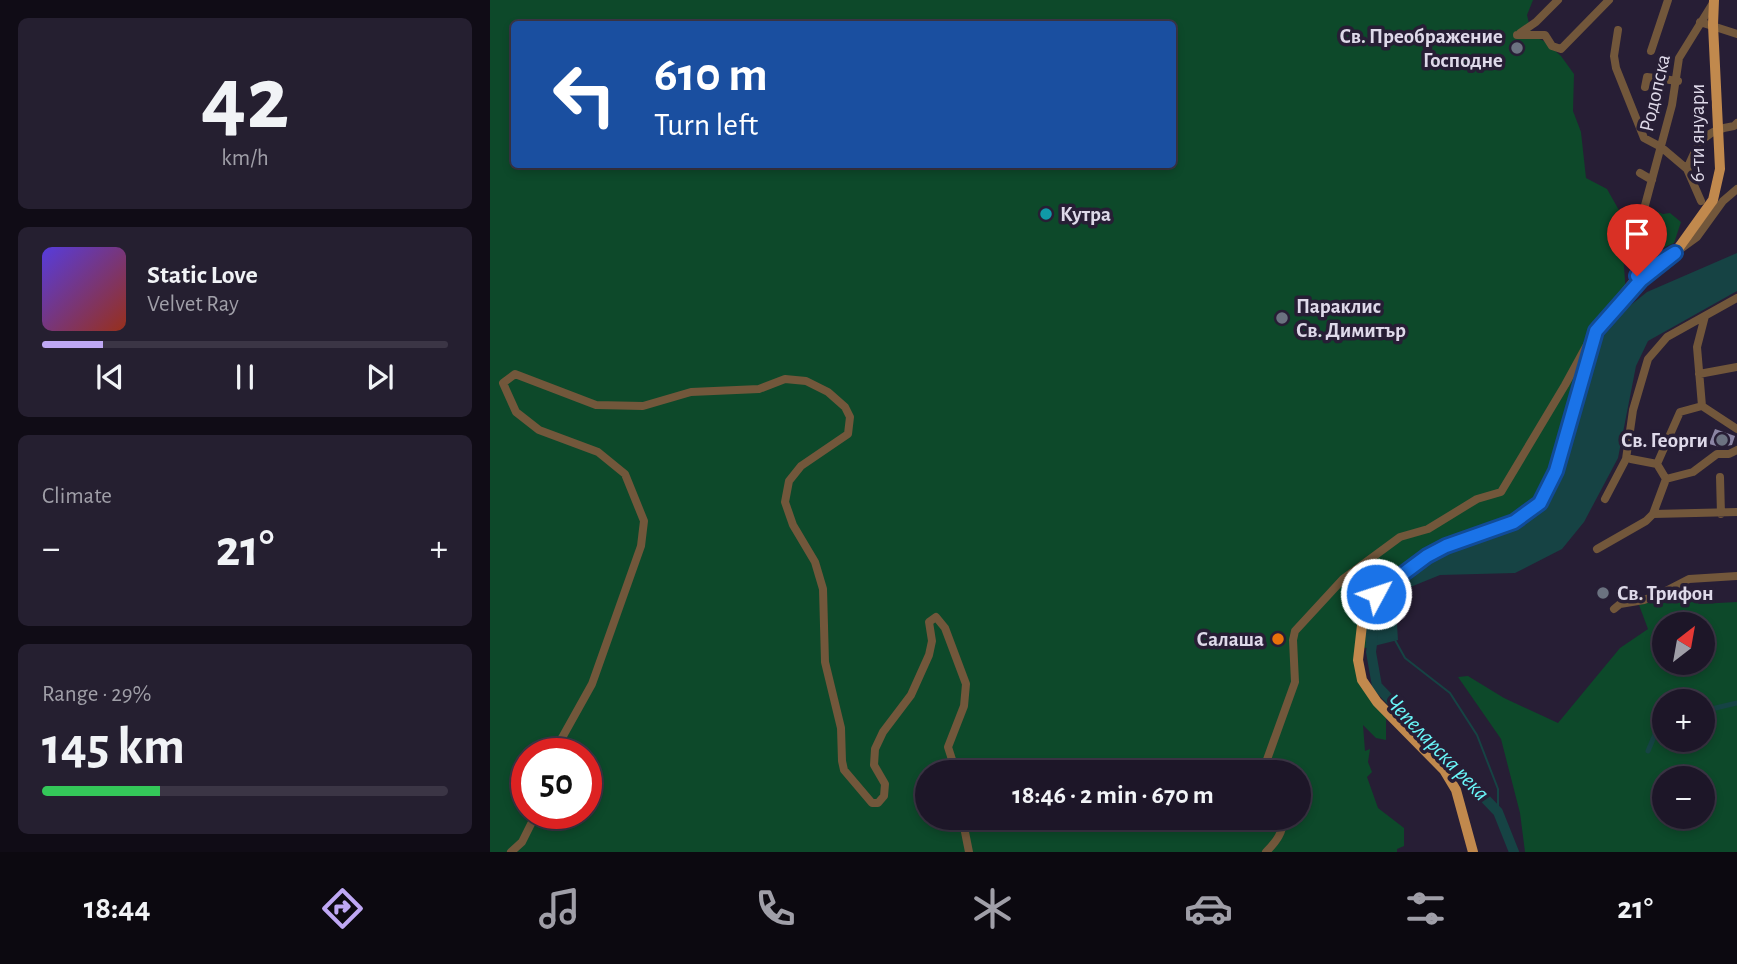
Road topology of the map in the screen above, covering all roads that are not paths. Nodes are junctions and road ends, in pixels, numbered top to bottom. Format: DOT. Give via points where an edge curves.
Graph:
graph roads {
  1 [pos="1558,0"];
  2 [pos="1609,0"];
  3 [pos="1668,0"];
  4 [pos="1714,1"];
  5 [pos="1700,22"];
  6 [pos="1713,25"];
  7 [pos="1618,30"];
  8 [pos="1737,34"];
  9 [pos="1651,51"];
  10 [pos="1678,81"];
  11 [pos="1645,86"];
  12 [pos="1737,122"];
  13 [pos="1719,128"];
  14 [pos="1661,147"];
  15 [pos="1687,170"];
  16 [pos="1640,173"];
  17 [pos="1652,180"];
  18 [pos="1737,189"];
  19 [pos="1701,201"];
  20 [pos="1658,225"];
  21 [pos="1675,253"];
  22 [pos="1737,298"];
  23 [pos="1705,316"];
  24 [pos="1737,367"];
  25 [pos="1699,373"];
  26 [pos="1702,405"];
  27 [pos="1737,429"];
  28 [pos="1737,450"];
  29 [pos="1631,460"];
  30 [pos="1657,464"];
  31 [pos="1720,477"];
  32 [pos="1666,479"];
  33 [pos="1605,499"];
  34 [pos="1737,512"];
  35 [pos="1653,513"];
  36 [pos="1721,514"];
  37 [pos="1597,549"];
  38 [pos="1737,576"];
  39 [pos="1614,609"];
  40 [pos="562,738"];
  41 [pos="952,760"];
  42 [pos="1267,760"];
  43 [pos="528,829"];
  44 [pos="965,830"];
  45 [pos="1282,830"];
  46 [pos="511,852"];
  47 [pos="969,852"];
  48 [pos="1266,852"];
  49 [pos="1473,852"];
  1 -- 2 [label="street" via="1517,35 1545,35 1560,49"];
  3 -- 9 [label="street"];
  4 -- 5 [label="street, Родопска"];
  4 -- 6 [label="main road, 6-ти януари"];
  5 -- 6 [label="street"];
  5 -- 10 [label="street, Родопска" via="1679,58"];
  6 -- 8 [label="street"];
  6 -- 13 [label="main road, 6-ти януари"];
  7 -- 14 [label="street" via="1616,68 1644,138"];
  10 -- 11 [label="street" via="1647,77"];
  10 -- 14 [label="street, Родопска"];
  12 -- 13 [label="street"];
  13 -- 15 [label="street" via="1699,142"];
  13 -- 21 [label="main road, 6-ти януари" via="1716,194"];
  14 -- 15 [label="street"];
  14 -- 17 [label="street, Родопска"];
  15 -- 19 [label="street"];
  16 -- 17 [label="street"];
  17 -- 20 [label="street, Родопска" via="1644,209"];
  18 -- 21 [label="street" via="1697,237"];
  21 -- 42 [label="street" via="1637,276 1606,312 1501,492 1477,499 1428,529 1400,537 1343,579 1295,631 1295,682"];
  21 -- 49 [label="main road, 6-ти януари" via="1641,280 1596,331 1556,471 1540,503 1514,522 1446,546 1410,566 1376,594 1362,625 1358,660 1362,680 1384,710 1444,771 1456,790"];
  22 -- 23 [label="street"];
  23 -- 25 [label="street" via="1697,347"];
  23 -- 33 [label="street" via="1667,337 1648,359 1633,410 1626,459"];
  24 -- 25 [label="street"];
  25 -- 26 [label="street"];
  26 -- 27 [label="street"];
  26 -- 30 [label="street" via="1680,412"];
  28 -- 32 [label="street" via="1717,454 1693,472"];
  29 -- 30 [label="street"];
  30 -- 32 [label="street"];
  31 -- 36 [label="street"];
  32 -- 35 [label="street"];
  34 -- 36 [label="street"];
  35 -- 36 [label="street"];
  35 -- 37 [label="street"];
  38 -- 39 [label="street" via="1689,579"];
  40 -- 41 [label="street" via="592,684 642,547 644,521 625,474 598,452 539,430 516,412 503,383 515,373 596,405 643,406 691,392 759,389 785,379 806,381 828,392 850,417 848,434 801,466 789,481 785,502 823,589 825,662 841,727 844,770 872,803 884,796 885,784 874,765 875,749 911,695 931,647 929,622 936,617 945,628 966,684 964,706 948,747"];
  43 -- 46 [label="street"];
  44 -- 47 [label="street"];
  45 -- 48 [label="street"];
}
